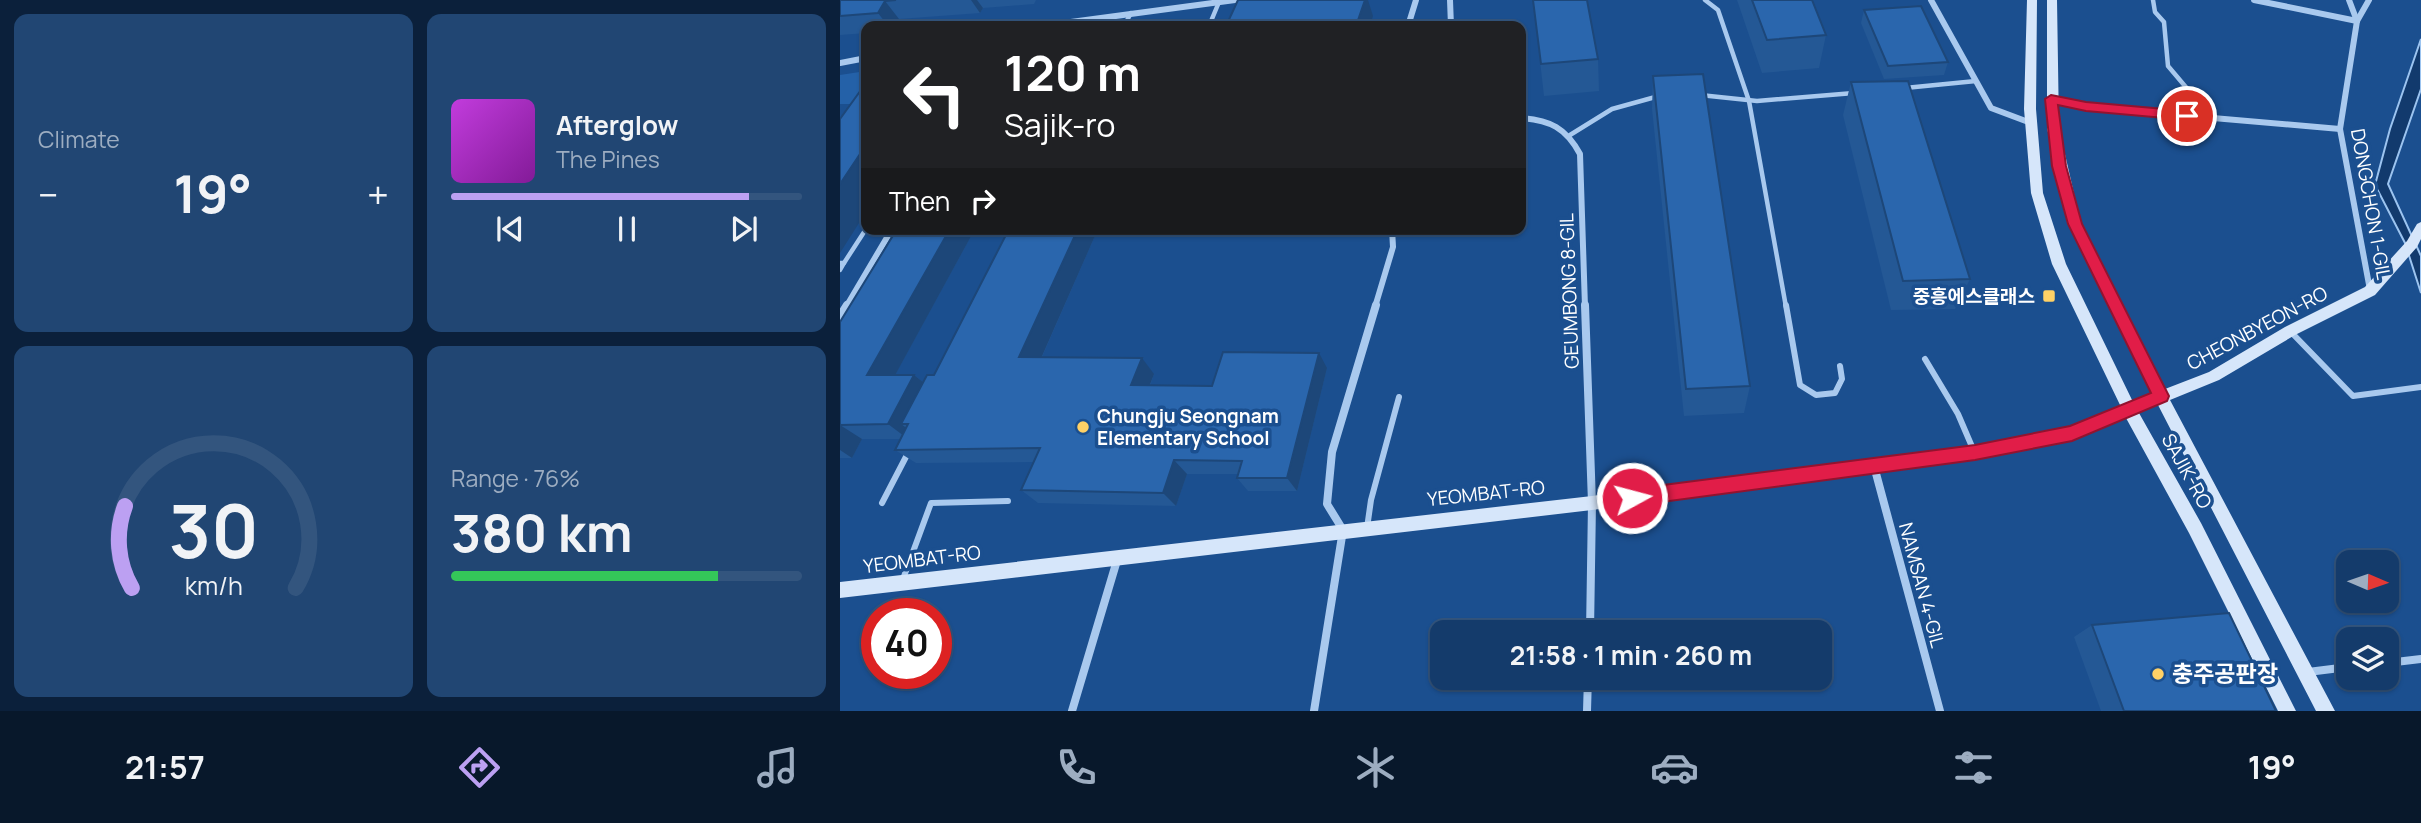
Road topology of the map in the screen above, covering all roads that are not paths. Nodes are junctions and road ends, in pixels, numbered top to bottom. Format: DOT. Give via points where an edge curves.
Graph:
graph roads {
  1 [pos="1235,0"];
  2 [pos="1416,0"];
  3 [pos="1450,0"];
  4 [pos="1705,0"];
  5 [pos="1931,0"];
  6 [pos="2032,0"];
  7 [pos="2052,0"];
  8 [pos="2153,0"];
  9 [pos="2254,0"];
  10 [pos="2349,0"];
  11 [pos="2369,0"];
  12 [pos="1219,2"];
  13 [pos="1131,13"];
  14 [pos="1076,21"];
  15 [pos="1127,21"];
  16 [pos="1211,21"];
  17 [pos="1410,21"];
  18 [pos="1451,21"];
  19 [pos="2357,21"];
  20 [pos="861,59"];
  21 [pos="840,63"];
  22 [pos="1976,81"];
  23 [pos="1899,89"];
  24 [pos="1692,93"];
  25 [pos="1858,93"];
  26 [pos="1668,95"];
  27 [pos="2051,99"];
  28 [pos="1749,101"];
  29 [pos="2212,118"];
  30 [pos="1526,119"];
  31 [pos="2031,123"];
  32 [pos="2340,129"];
  33 [pos="1570,135"];
  34 [pos="2421,227"];
  35 [pos="862,235"];
  36 [pos="888,235"];
  37 [pos="1392,235"];
  38 [pos="842,263"];
  39 [pos="840,270"];
  40 [pos="2370,291"];
  41 [pos="840,316"];
  42 [pos="2290,331"];
  43 [pos="1925,359"];
  44 [pos="1840,366"];
  45 [pos="2421,387"];
  46 [pos="2161,396"];
  47 [pos="1399,397"];
  48 [pos="2130,411"];
  49 [pos="914,441"];
  50 [pos="1975,452"];
  51 [pos="1874,466"];
  52 [pos="1008,501"];
  53 [pos="882,503"];
  54 [pos="1592,503"];
  55 [pos="1367,528"];
  56 [pos="1343,530"];
  57 [pos="1118,556"];
  58 [pos="902,582"];
  59 [pos="840,590"];
  60 [pos="1590,620"];
  61 [pos="2421,659"];
  62 [pos="2399,662"];
  63 [pos="2336,668"];
  64 [pos="2306,672"];
  65 [pos="1588,690"];
  66 [pos="1073,711"];
  67 [pos="1314,711"];
  68 [pos="1587,711"];
  69 [pos="1940,711"];
  70 [pos="2287,711"];
  71 [pos="2326,711"];
  1 -- 12 [label="street"];
  2 -- 17 [label="street"];
  3 -- 18 [label="street"];
  4 -- 28 [label="lane" via="1718,10"];
  5 -- 22 [label="street"];
  6 -- 31 [label="street, SAJIK-RO"];
  7 -- 27 [label="street, SAJIK-RO"];
  8 -- 29 [label="lane" via="2155,12 2164,22 2168,66"];
  9 -- 19 [label="street"];
  10 -- 19 [label="street"];
  11 -- 19 [label="street, DONGCHON 1-GIL"];
  12 -- 13 [label="street"];
  12 -- 16 [label="lane"];
  13 -- 14 [label="street"];
  13 -- 15 [label="lane"];
  19 -- 32 [label="street, DONGCHON 1-GIL"];
  20 -- 21 [label="street"];
  22 -- 23 [label="lane"];
  22 -- 31 [label="street" via="1991,108"];
  24 -- 28 [label="lane"];
  25 -- 28 [label="lane"];
  26 -- 33 [label="lane" via="1629,101"];
  27 -- 29 [label="street" via="2086,107"];
  27 -- 46 [label="street, SAJIK-RO" via="2059,166 2075,224"];
  28 -- 44 [label="lane" via="1800,385 1816,395 1835,393 1842,379"];
  29 -- 32 [label="street"];
  30 -- 33 [label="street" via="1554,123"];
  31 -- 48 [label="street, SAJIK-RO" via="2037,193 2059,264"];
  32 -- 40 [label="street, DONGCHON 1-GIL"];
  33 -- 54 [label="street, GEUMBONG 8-GIL" via="1580,154"];
  34 -- 40 [label="street" via="2412,244"];
  35 -- 38 [label="lane"];
  36 -- 41 [label="street"];
  37 -- 56 [label="street" via="1390,259 1332,452 1327,504"];
  38 -- 39 [label="lane"];
  40 -- 42 [label="street, CHEONBYEON-RO"];
  42 -- 45 [label="lane" via="2353,396"];
  42 -- 46 [label="street, CHEONBYEON-RO" via="2214,376"];
  43 -- 50 [label="lane"];
  46 -- 48 [label="street, CHEONBYEON-RO"];
  46 -- 64 [label="street, SAJIK-RO"];
  47 -- 55 [label="lane"];
  48 -- 50 [label="street, YEOMBAT-RO" via="2072,433"];
  48 -- 70 [label="street, SAJIK-RO"];
  49 -- 53 [label="lane"];
  50 -- 51 [label="street, YEOMBAT-RO"];
  51 -- 54 [label="street, YEOMBAT-RO"];
  51 -- 69 [label="street, NAMSAN 4-GIL"];
  52 -- 58 [label="lane" via="931,503"];
  54 -- 55 [label="street, YEOMBAT-RO"];
  54 -- 60 [label="street, GEUMBONG 8-GIL"];
  55 -- 56 [label="street, YEOMBAT-RO"];
  56 -- 57 [label="street, YEOMBAT-RO"];
  56 -- 67 [label="street"];
  57 -- 58 [label="street, YEOMBAT-RO"];
  57 -- 66 [label="street"];
  58 -- 59 [label="street, YEOMBAT-RO"];
  61 -- 62 [label="street"];
  63 -- 64 [label="street"];
  64 -- 71 [label="street, SAJIK-RO"];
  65 -- 68 [label="street"];
}
